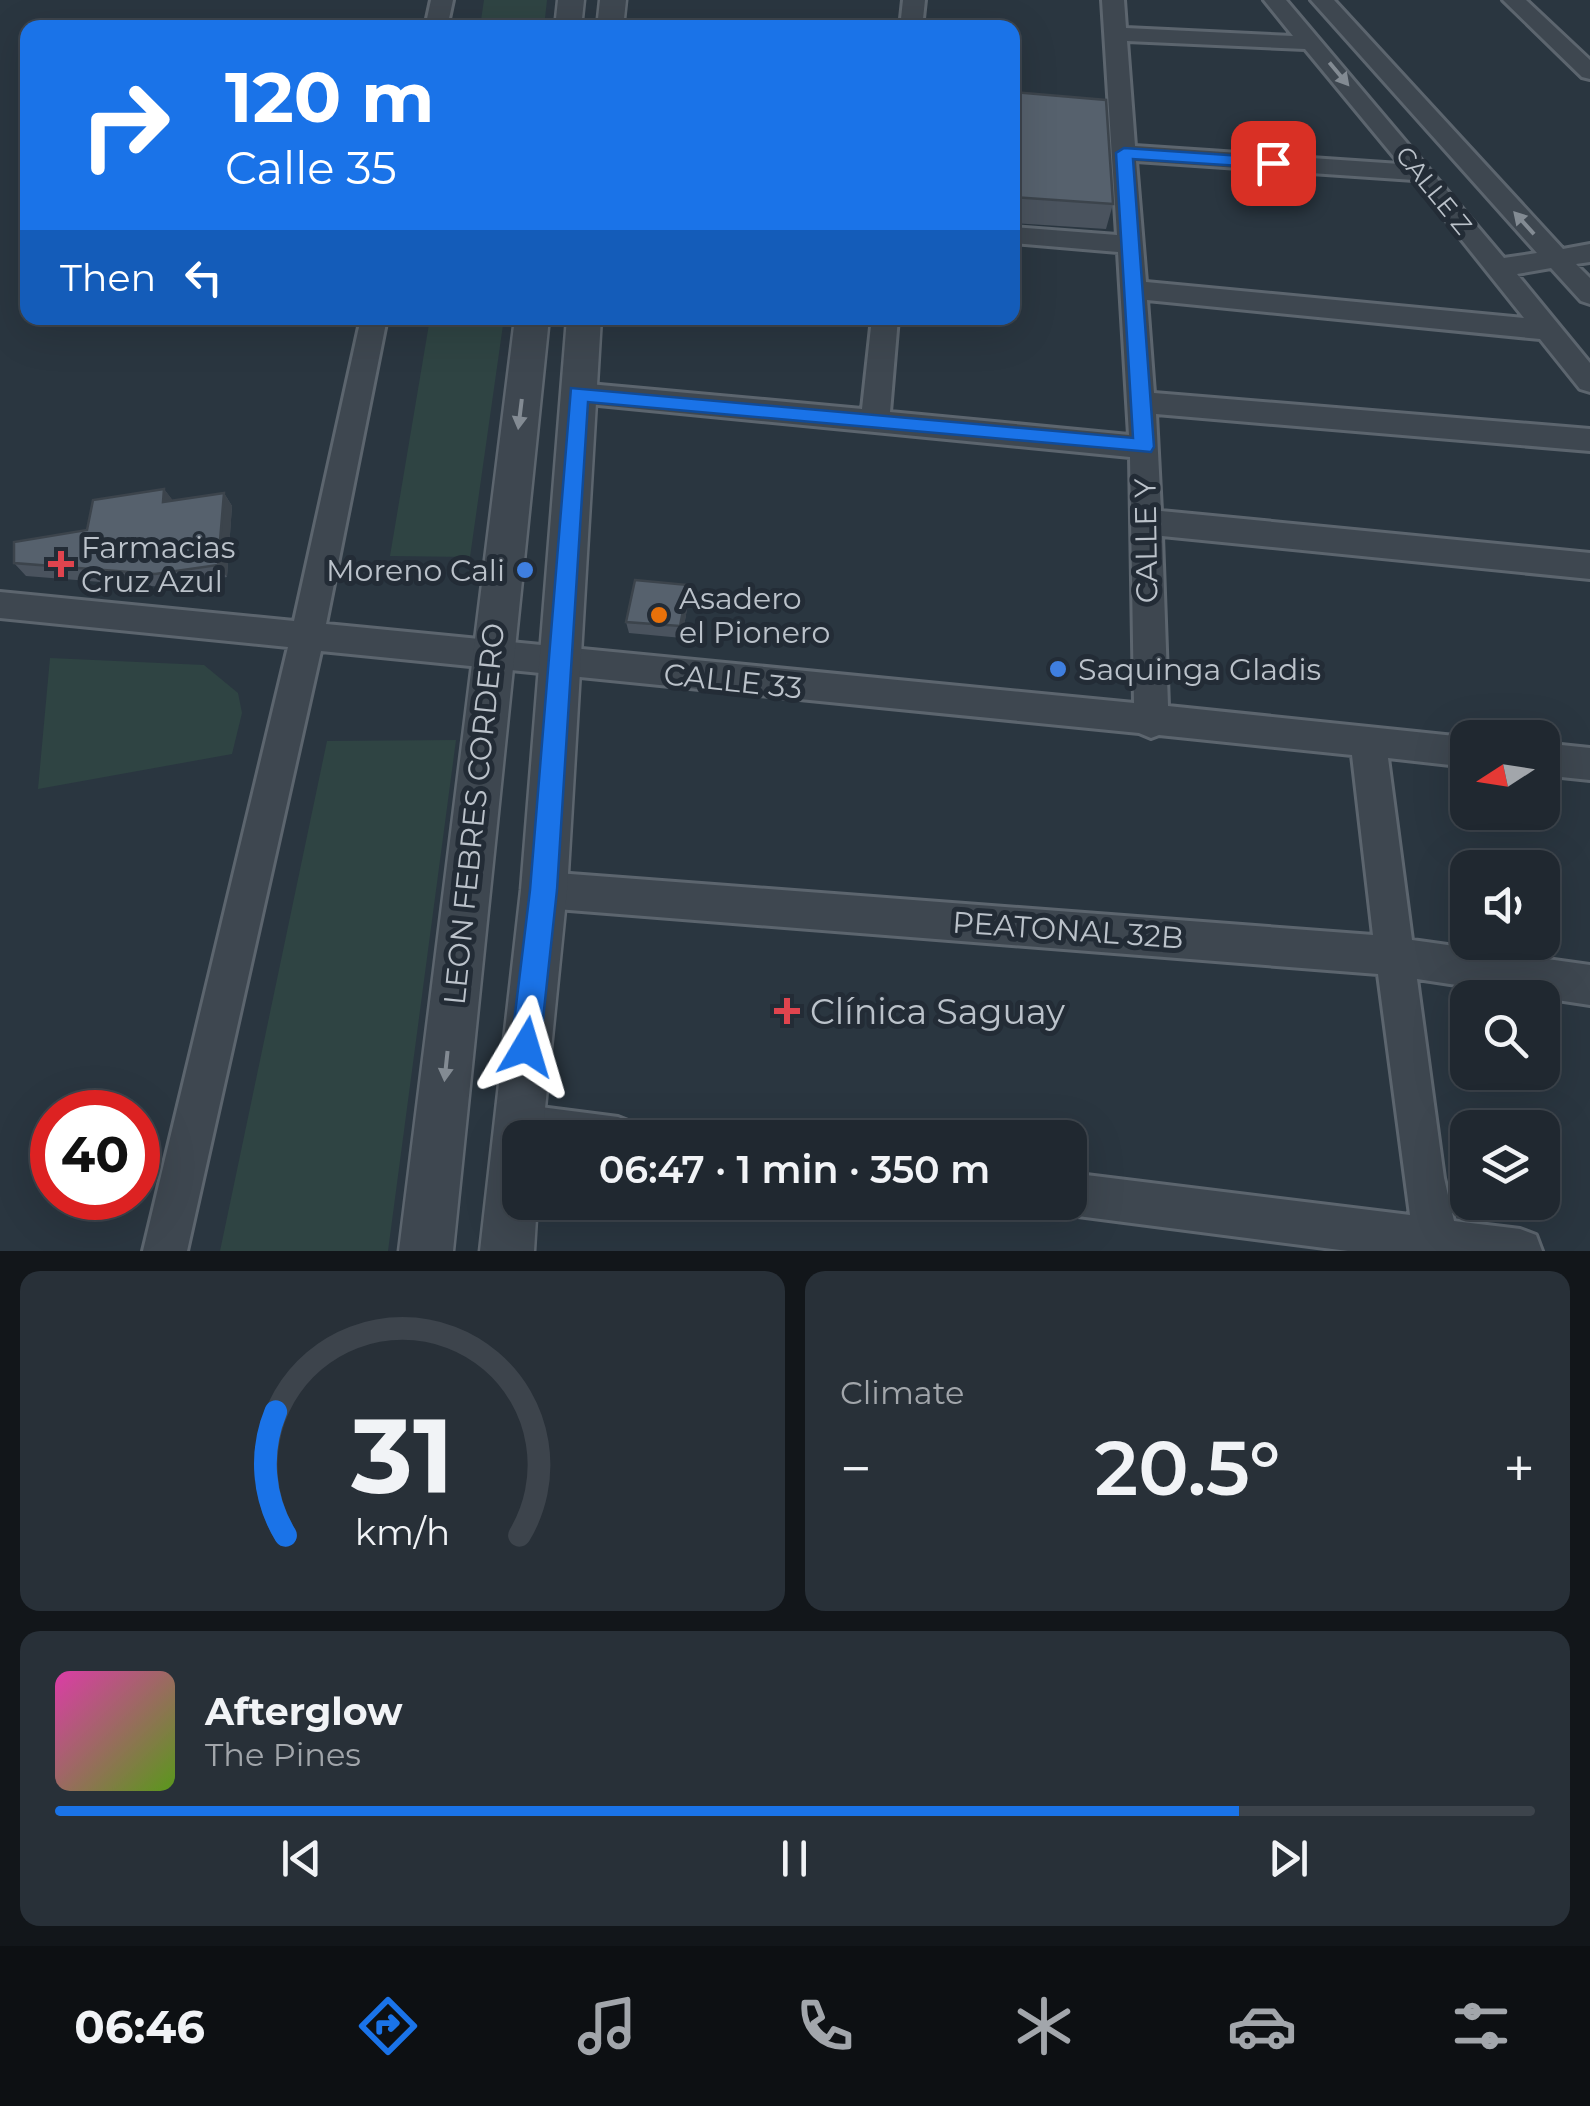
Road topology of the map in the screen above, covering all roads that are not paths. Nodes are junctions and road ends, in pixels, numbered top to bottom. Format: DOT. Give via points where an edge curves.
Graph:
graph roads {
  1 [pos="1113,0"];
  2 [pos="1275,0"];
  3 [pos="1322,0"];
  4 [pos="1514,0"];
  5 [pos="1116,34"];
  6 [pos="1312,43"];
  7 [pos="1590,72"];
  8 [pos="1124,153"];
  9 [pos="1422,173"];
  10 [pos="1020,236"];
  11 [pos="1130,245"];
  12 [pos="1590,253"];
  13 [pos="1556,257"];
  14 [pos="1498,268"];
  15 [pos="1133,290"];
  16 [pos="1590,295"];
  17 [pos="373,325"];
  18 [pos="531,325"];
  19 [pos="583,325"];
  20 [pos="883,325"];
  21 [pos="1547,330"];
  22 [pos="1590,382"];
  23 [pos="578,394"];
  24 [pos="1141,402"];
  25 [pos="875,420"];
  26 [pos="1590,440"];
  27 [pos="1144,447"];
  28 [pos="1145,522"];
  29 [pos="1590,566"];
  30 [pos="0,606"];
  31 [pos="308,638"];
  32 [pos="491,656"];
  33 [pos="561,664"];
  34 [pos="1151,723"];
  35 [pos="1368,741"];
  36 [pos="1450,750"];
  37 [pos="1560,761"];
  38 [pos="1590,764"];
  39 [pos="544,890"];
  40 [pos="1394,956"];
  41 [pos="1590,985"];
  42 [pos="517,1120"];
  43 [pos="1087,1196"];
  44 [pos="509,1220"];
  45 [pos="1438,1246"];
  46 [pos="165,1251"];
  47 [pos="426,1251"];
  48 [pos="507,1251"];
  49 [pos="1520,1251"];
  1 -- 5 [label="street, CALLE Y"];
  2 -- 6 [label="street, CALLE Z"];
  13 -- 3 [label="street, CALLE Z, one-way"];
  4 -- 7 [label="street"];
  5 -- 6 [label="street"];
  5 -- 8 [label="street, CALLE Y" via="1113,116"];
  6 -- 9 [label="street, CALLE Z, one-way"];
  8 -- 9 [label="street"];
  8 -- 11 [label="street, CALLE Y"];
  9 -- 14 [label="street, CALLE Z"];
  10 -- 11 [label="street"];
  11 -- 15 [label="street, CALLE Y"];
  12 -- 13 [label="street"];
  13 -- 14 [label="street"];
  13 -- 16 [label="street, CALLE Z"];
  14 -- 21 [label="street, CALLE Z"];
  15 -- 21 [label="street"];
  15 -- 24 [label="street, CALLE Y"];
  17 -- 31 [label="street"];
  18 -- 32 [label="street, LEON FEBRES CORDERO, one-way"];
  19 -- 23 [label="street"];
  20 -- 25 [label="street"];
  21 -- 22 [label="street, CALLE Z"];
  23 -- 25 [label="street"];
  23 -- 33 [label="street"];
  24 -- 26 [label="street"];
  24 -- 27 [label="street, CALLE Y"];
  25 -- 27 [label="street"];
  27 -- 28 [label="street, CALLE Y"];
  28 -- 29 [label="street"];
  28 -- 34 [label="street, CALLE Y"];
  30 -- 31 [label="street, CALLE 33"];
  31 -- 32 [label="street, CALLE 33"];
  31 -- 46 [label="street"];
  32 -- 33 [label="street, CALLE 33"];
  32 -- 47 [label="street, LEON FEBRES CORDERO, one-way"];
  33 -- 34 [label="street, CALLE 33"];
  33 -- 39 [label="street"];
  34 -- 35 [label="street, CALLE 33"];
  35 -- 36 [label="street, CALLE 33"];
  35 -- 40 [label="street"];
  37 -- 38 [label="street"];
  39 -- 40 [label="street, PEATONAL 32B"];
  39 -- 42 [label="street"];
  40 -- 41 [label="street, PEATONAL 32B"];
  40 -- 45 [label="street"];
  43 -- 45 [label="street"];
  44 -- 48 [label="street"];
  45 -- 49 [label="street"];
}
